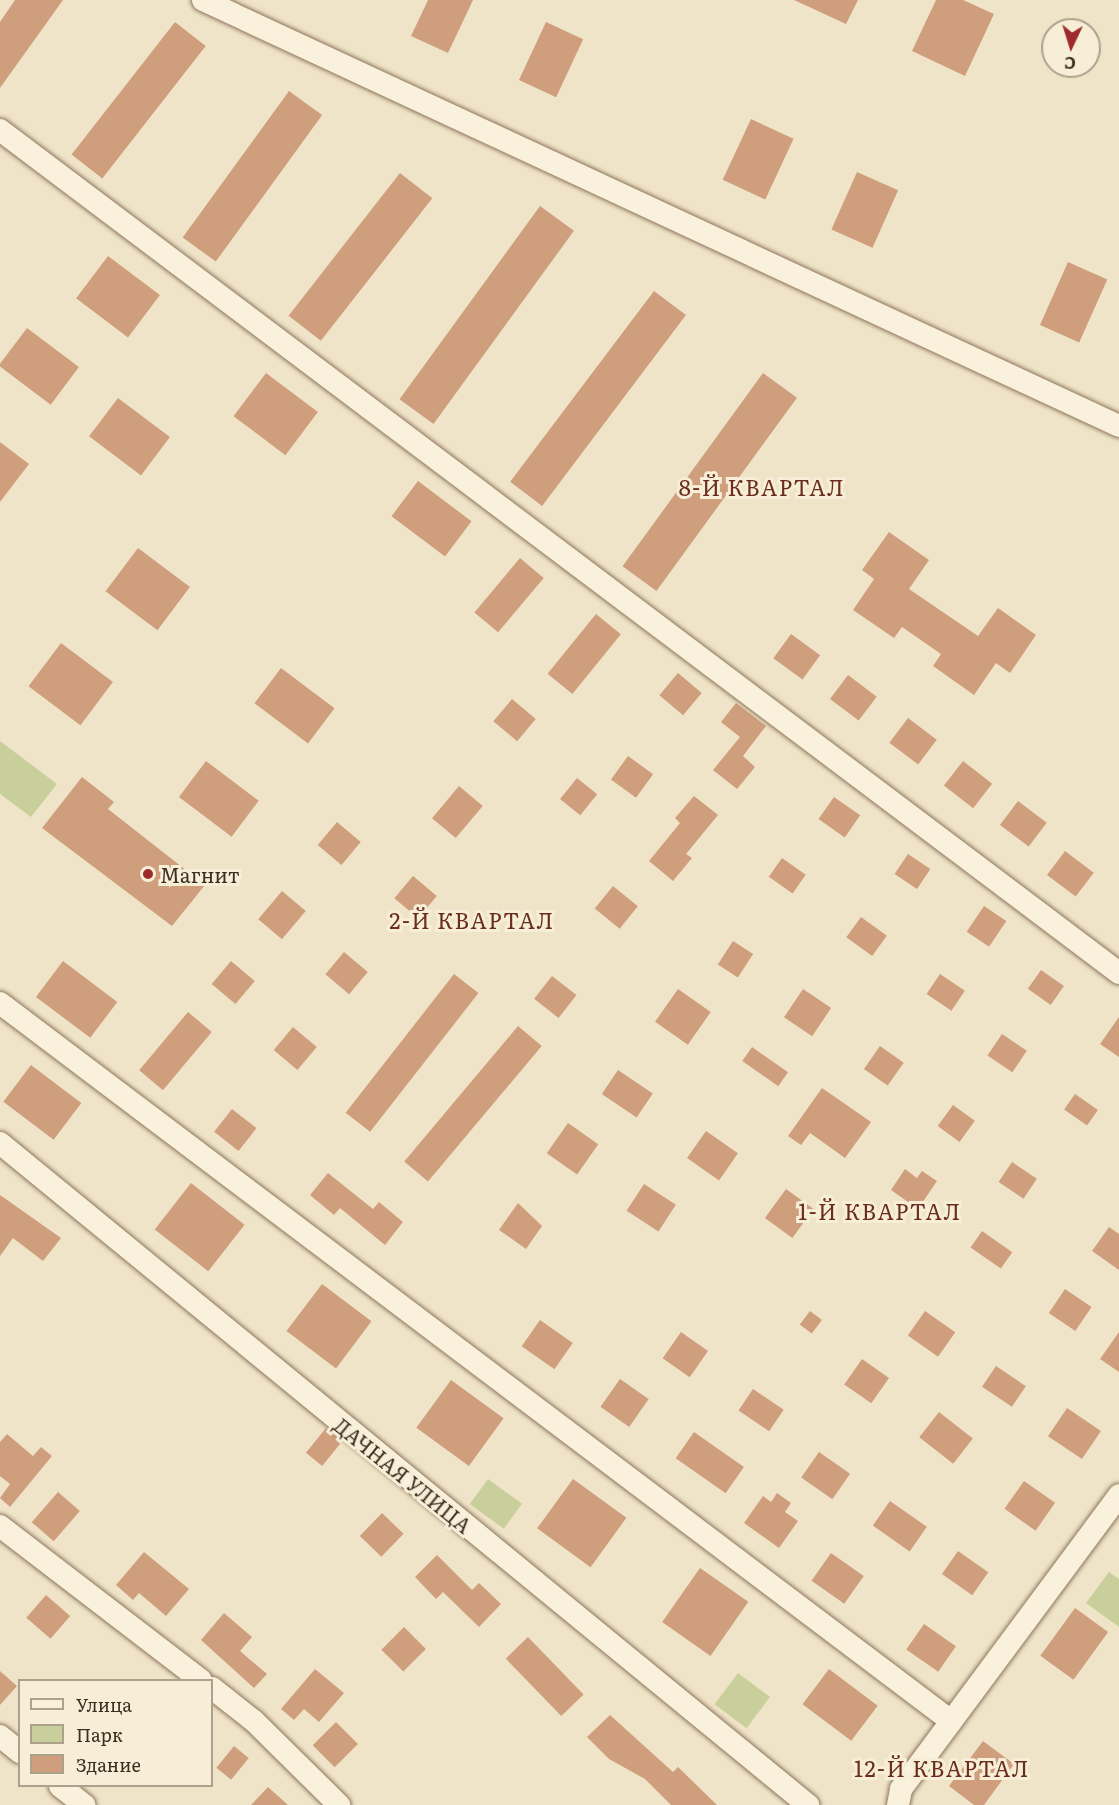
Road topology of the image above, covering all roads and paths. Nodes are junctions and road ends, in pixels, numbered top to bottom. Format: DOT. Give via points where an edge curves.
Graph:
graph roads {
  1 [pos="203,0"];
  2 [pos="0,130"];
  3 [pos="1119,426"];
  4 [pos="1119,973"];
  5 [pos="0,1003"];
  6 [pos="0,1143"];
  7 [pos="1119,1495"];
  8 [pos="0,1526"];
  9 [pos="200,1679"];
  10 [pos="213,1689"];
  11 [pos="951,1721"];
  12 [pos="0,1736"];
  13 [pos="18,1750"];
  14 [pos="62,1787"];
  15 [pos="84,1805"];
  16 [pos="339,1805"];
  17 [pos="808,1805"];
  18 [pos="898,1805"];
  1 -- 3 [label="street"];
  2 -- 4 [label="street"];
  5 -- 11 [label="street"];
  6 -- 17 [label="street, ДАЧНАЯ УЛИЦА"];
  7 -- 11 [label="street"];
  8 -- 9 [label="street"];
  10 -- 16 [label="street" via="254,1721"];
  11 -- 18 [label="street" via="901,1789"];
  12 -- 13 [label="street"];
  14 -- 15 [label="street"];
}
